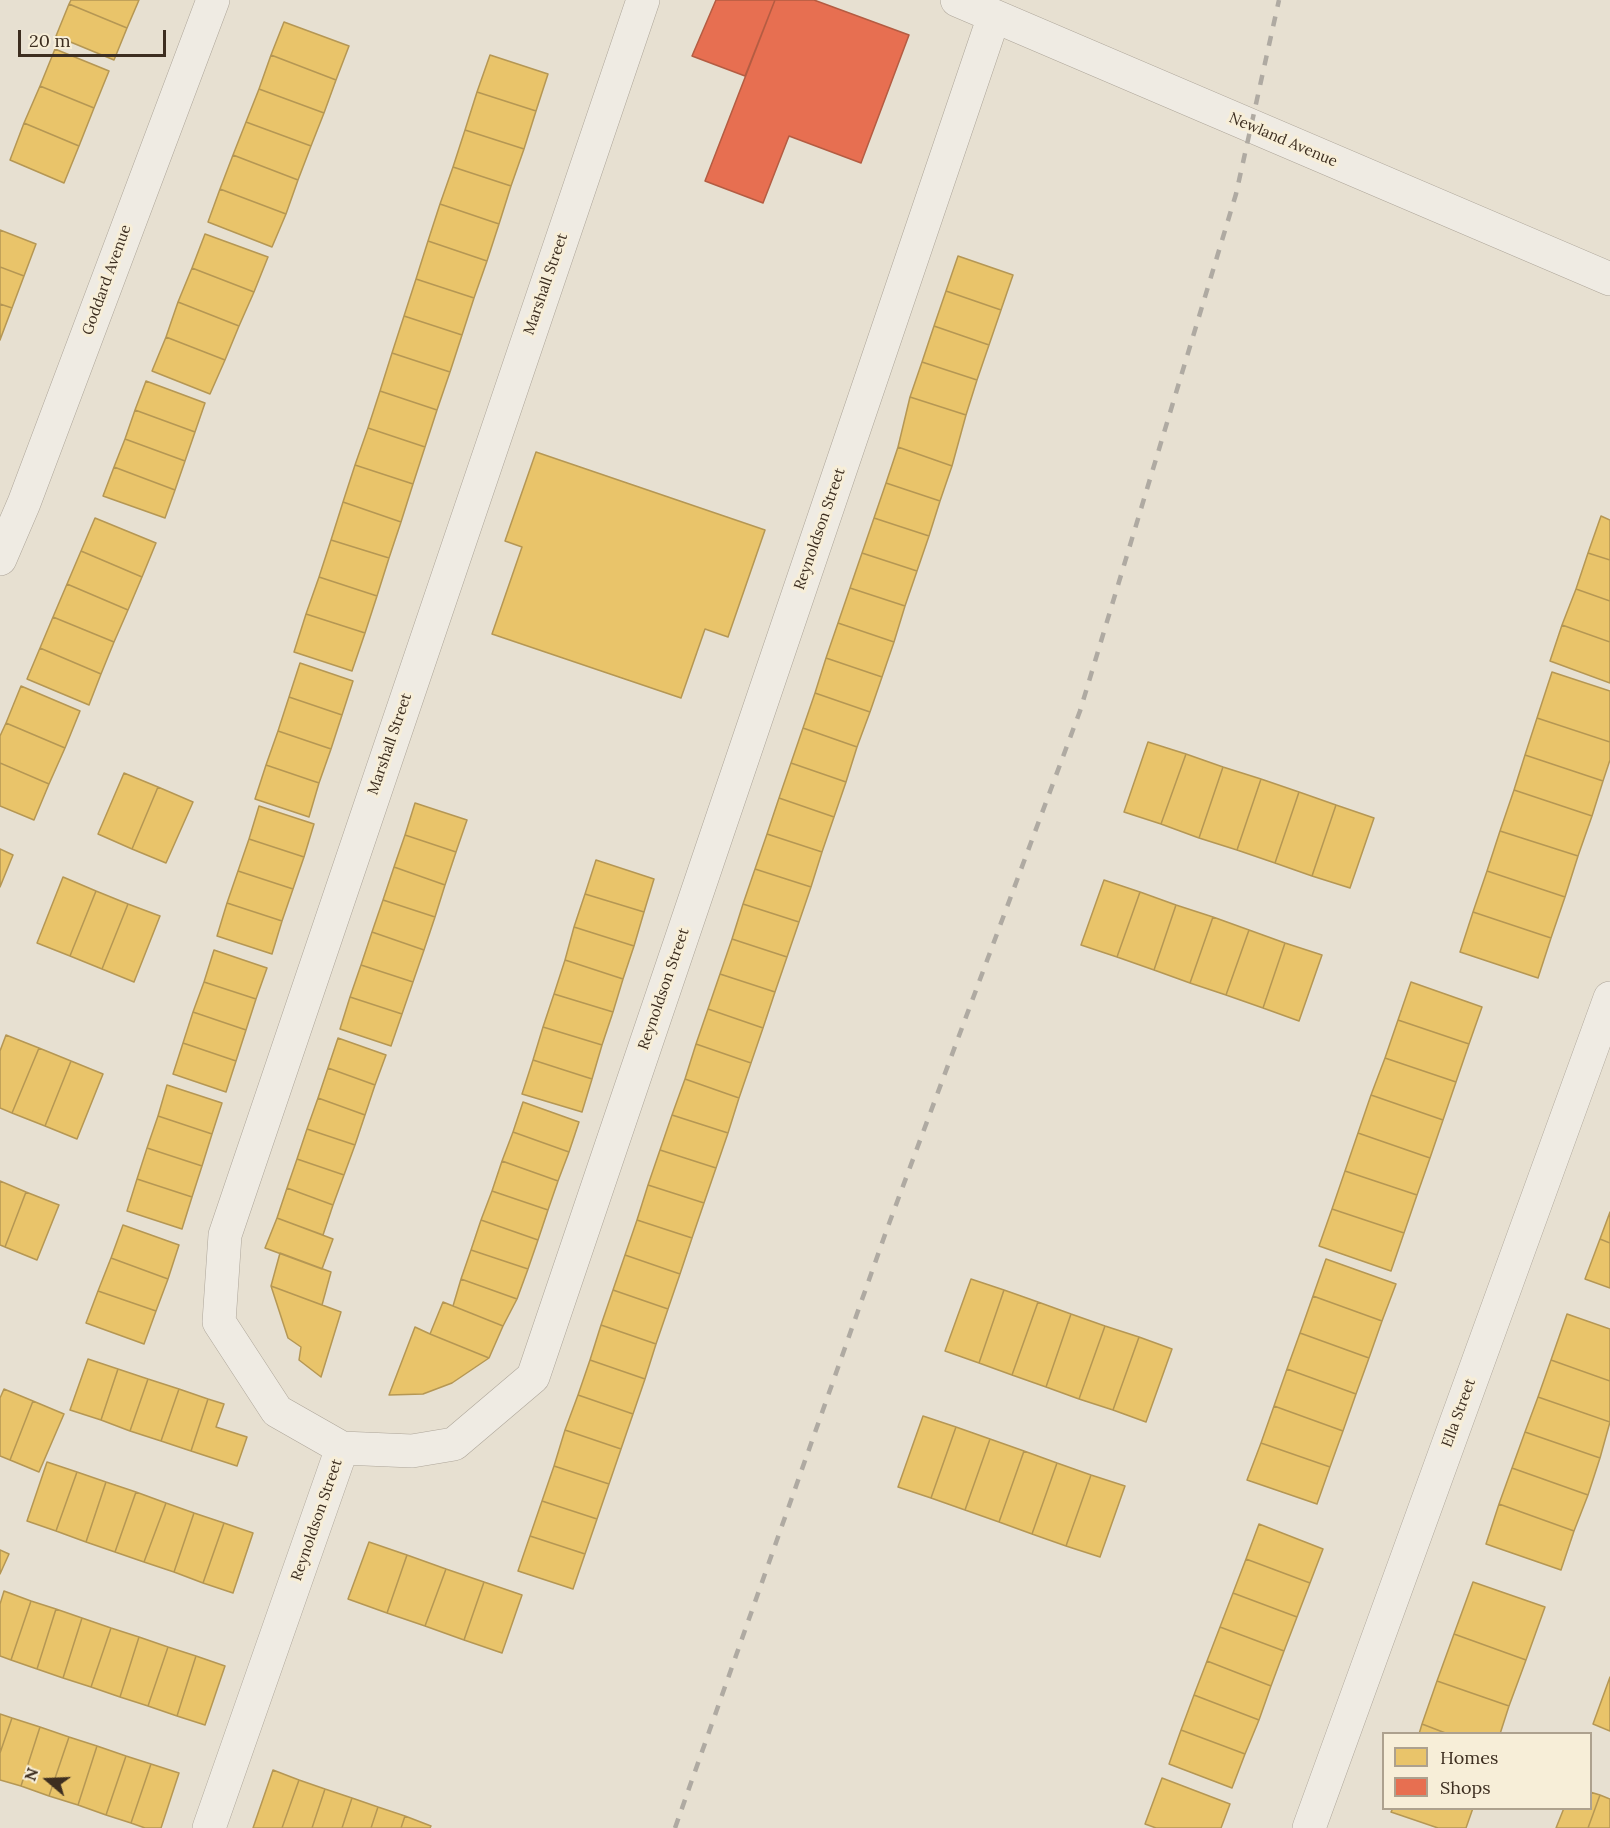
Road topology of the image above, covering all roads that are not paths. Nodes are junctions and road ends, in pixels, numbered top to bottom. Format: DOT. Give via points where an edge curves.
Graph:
graph roads {
  1 [pos="213,0"];
  2 [pos="643,0"];
  3 [pos="957,0"];
  4 [pos="994,16"];
  5 [pos="1610,279"];
  6 [pos="0,559"];
  7 [pos="1610,998"];
  8 [pos="342,1448"];
  9 [pos="209,1828"];
  10 [pos="1309,1828"];
  1 -- 6 [label="street, Goddard Avenue"];
  2 -- 8 [label="street, Marshall Street" via="225,1235 219,1322 277,1411"];
  3 -- 4 [label="street, Newland Avenue"];
  4 -- 5 [label="street, Newland Avenue"];
  4 -- 8 [label="street, Reynoldson Street" via="533,1377 454,1444 412,1451"];
  7 -- 10 [label="street, Ella Street"];
  8 -- 9 [label="street, Reynoldson Street"];
}
